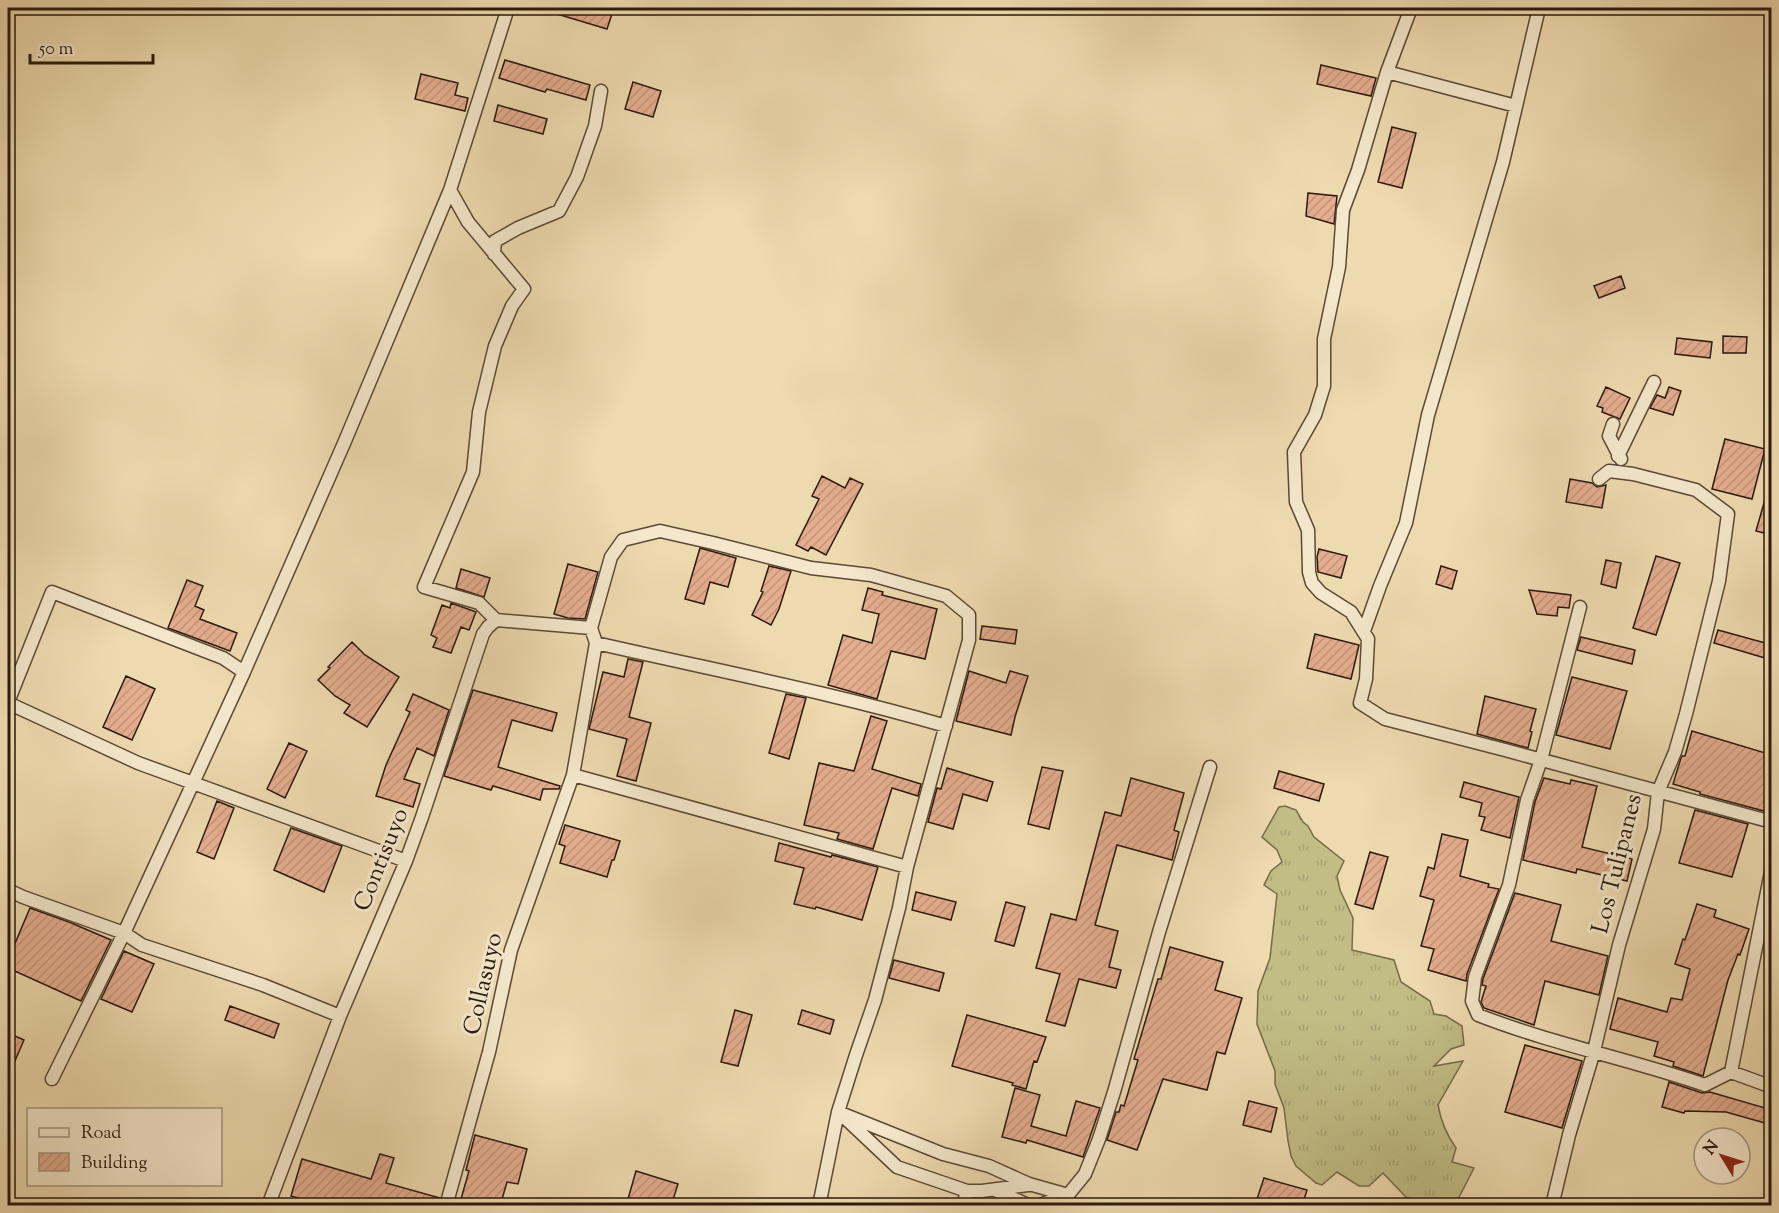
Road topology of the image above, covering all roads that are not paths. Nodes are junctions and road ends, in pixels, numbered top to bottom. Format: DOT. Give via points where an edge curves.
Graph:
graph roads {
  1 [pos="508,8"];
  2 [pos="1411,8"];
  3 [pos="1539,8"];
  4 [pos="1387,72"];
  5 [pos="601,91"];
  6 [pos="1516,106"];
  7 [pos="450,190"];
  8 [pos="494,254"];
  9 [pos="1654,382"];
  10 [pos="1613,424"];
  11 [pos="1618,456"];
  12 [pos="1633,474"];
  13 [pos="1599,479"];
  14 [pos="1580,607"];
  15 [pos="496,620"];
  16 [pos="591,628"];
  17 [pos="1364,631"];
  18 [pos="596,643"];
  19 [pos="244,672"];
  20 [pos="8,702"];
  21 [pos="946,726"];
  22 [pos="1541,760"];
  23 [pos="1209,767"];
  24 [pos="573,775"];
  25 [pos="193,783"];
  26 [pos="1658,792"];
  27 [pos="1772,822"];
  28 [pos="406,861"];
  29 [pos="907,867"];
  30 [pos="1772,867"];
  31 [pos="8,890"];
  32 [pos="124,933"];
  33 [pos="340,1016"];
  34 [pos="1594,1051"];
  35 [pos="1731,1072"];
  36 [pos="52,1079"];
  37 [pos="1772,1087"];
  38 [pos="838,1112"];
  39 [pos="1029,1184"];
  40 [pos="994,1190"];
  41 [pos="967,1191"];
  42 [pos="1070,1200"];
  43 [pos="268,1206"];
  44 [pos="446,1206"];
  45 [pos="819,1206"];
  46 [pos="963,1206"];
  47 [pos="1030,1206"];
  48 [pos="1037,1206"];
  49 [pos="1552,1206"];
  1 -- 7 [label="street"];
  2 -- 4 [label="street"];
  3 -- 6 [label="street"];
  4 -- 6 [label="street"];
  4 -- 17 [label="street" via="1343,210 1339,267 1324,339 1324,386 1316,415 1294,453 1296,502 1308,530 1311,583 1351,612"];
  5 -- 8 [label="street" via="595,126 577,177 559,211 495,241"];
  6 -- 17 [label="street" via="1428,415 1406,523"];
  7 -- 8 [label="street" via="468,222"];
  7 -- 19 [label="street"];
  8 -- 15 [label="street" via="524,289 495,346 479,412 473,472 424,587 479,603"];
  9 -- 11 [label="street"];
  10 -- 11 [label="street" via="1609,436"];
  11 -- 12 [label="street"];
  12 -- 13 [label="street" via="1609,471"];
  12 -- 26 [label="street, Los Tulipanes" via="1696,490 1728,514 1719,581 1686,714"];
  14 -- 22 [label="street"];
  15 -- 16 [label="street"];
  15 -- 28 [label="street, Contisuyo" via="483,634"];
  16 -- 18 [label="street"];
  16 -- 21 [label="street" via="611,557 623,540 660,531 811,568 871,575 946,596 969,615 969,640"];
  17 -- 22 [label="street" via="1368,639 1366,679 1360,703 1385,719"];
  18 -- 21 [label="street" via="808,689"];
  18 -- 24 [label="street, Collasuyo"];
  19 -- 20 [label="street" via="223,658 52,592"];
  19 -- 25 [label="street"];
  20 -- 25 [label="street" via="138,763"];
  21 -- 29 [label="street"];
  22 -- 26 [label="street"];
  22 -- 34 [label="street" via="1527,800 1509,885 1475,977 1472,1001 1478,1015"];
  23 -- 42 [label="street" via="1099,1139"];
  24 -- 29 [label="street"];
  24 -- 44 [label="street, Collasuyo" via="511,950 489,1052"];
  25 -- 28 [label="street"];
  25 -- 32 [label="street"];
  26 -- 27 [label="street"];
  26 -- 34 [label="street, Los Tulipanes" via="1654,829 1619,945"];
  28 -- 33 [label="street, Contisuyo"];
  29 -- 38 [label="street" via="876,1000"];
  30 -- 35 [label="street"];
  31 -- 32 [label="street"];
  32 -- 33 [label="street" via="142,945 263,985"];
  32 -- 36 [label="street"];
  33 -- 43 [label="street, Contisuyo"];
  34 -- 35 [label="street" via="1705,1085"];
  34 -- 49 [label="street, Los Tulipanes"];
  35 -- 37 [label="street"];
  38 -- 39 [label="street"];
  38 -- 41 [label="street" via="897,1167"];
  38 -- 45 [label="street"];
  39 -- 40 [label="street"];
  39 -- 42 [label="street"];
  40 -- 41 [label="street"];
  40 -- 47 [label="street"];
  41 -- 46 [label="street"];
  42 -- 48 [label="street"];
}
